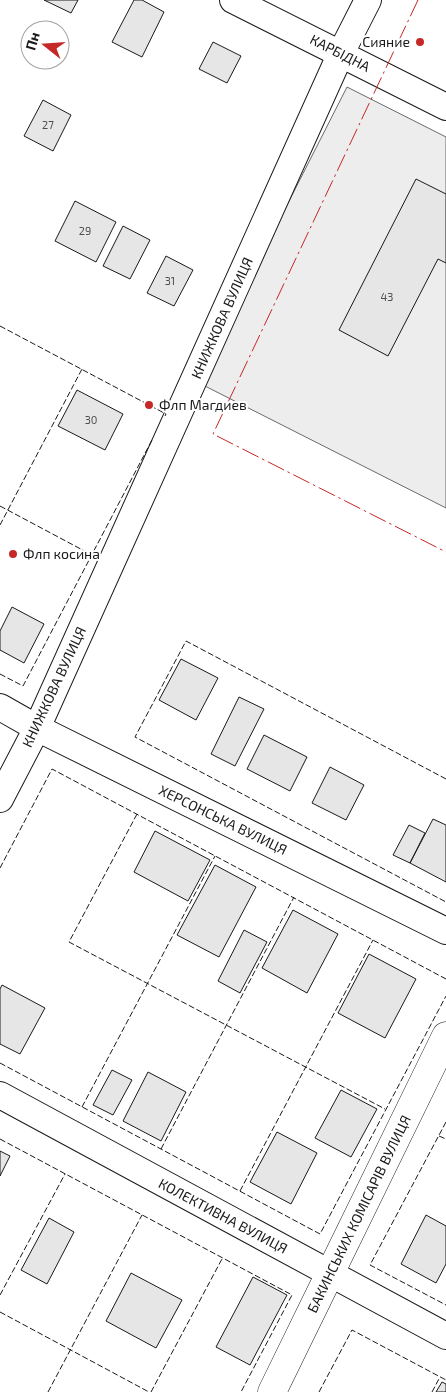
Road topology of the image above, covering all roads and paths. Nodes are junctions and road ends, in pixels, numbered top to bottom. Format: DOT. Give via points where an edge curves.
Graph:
graph roads {
  1 [pos="233,0"];
  2 [pos="368,0"];
  3 [pos="341,53"];
  4 [pos="446,107"];
  5 [pos="0,707"];
  6 [pos="37,728"];
  7 [pos="0,799"];
  8 [pos="446,931"];
  9 [pos="446,1036"];
  10 [pos="0,1095"];
  11 [pos="330,1273"];
  12 [pos="446,1336"];
  13 [pos="272,1392"];
  1 -- 3 [label="street, КАРБІДНА"];
  2 -- 3 [label="street, КНИЖКОВА ВУЛИЦЯ"];
  3 -- 4 [label="street, КАРБІДНА"];
  3 -- 6 [label="street, КНИЖКОВА ВУЛИЦЯ"];
  5 -- 6 [label="street, ХЕРСОНСЬКА ВУЛИЦЯ"];
  6 -- 7 [label="street, КНИЖКОВА ВУЛИЦЯ"];
  6 -- 8 [label="street, ХЕРСОНСЬКА ВУЛИЦЯ"];
  9 -- 11 [label="street, БАКИНСЬКИХ КОМІСАРІВ ВУЛИЦЯ"];
  10 -- 11 [label="street, КОЛЕКТИВНА ВУЛИЦЯ"];
  11 -- 12 [label="street, КОЛЕКТИВНА ВУЛИЦЯ"];
  11 -- 13 [label="street, БАКИНСЬКИХ КОМІСАРІВ ВУЛИЦЯ"];
}
